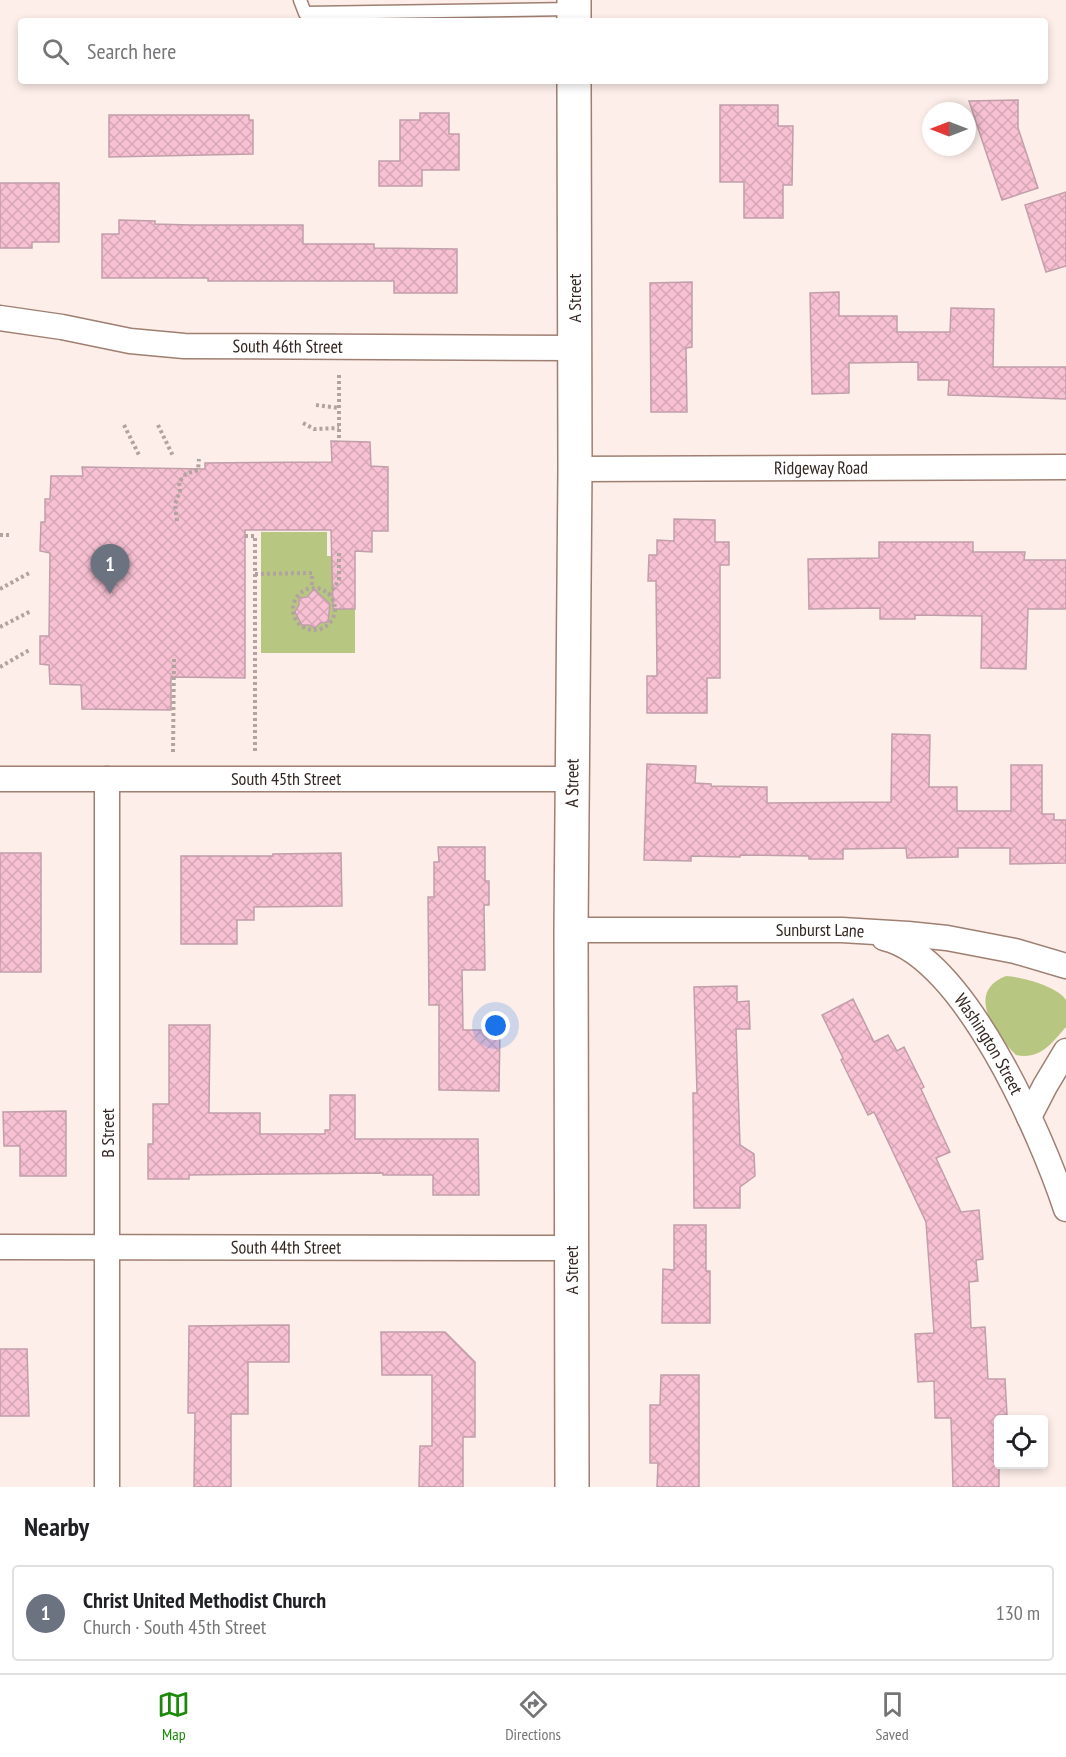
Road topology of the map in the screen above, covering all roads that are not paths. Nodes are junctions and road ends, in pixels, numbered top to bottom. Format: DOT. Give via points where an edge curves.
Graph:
graph roads {
  1 [pos="300,0"];
  2 [pos="574,10"];
  3 [pos="574,84"];
  4 [pos="0,318"];
  5 [pos="575,348"];
  6 [pos="1066,467"];
  7 [pos="575,469"];
  8 [pos="0,779"];
  9 [pos="107,779"];
  10 [pos="572,779"];
  11 [pos="571,930"];
  12 [pos="855,931"];
  13 [pos="1066,966"];
  14 [pos="1066,1051"];
  15 [pos="1029,1117"];
  16 [pos="1066,1209"];
  17 [pos="0,1247"];
  18 [pos="108,1248"];
  19 [pos="572,1248"];
  20 [pos="107,1487"];
  21 [pos="572,1487"];
  1 -- 2 [label="lane" via="305,13"];
  3 -- 5 [label="main road, A Street"];
  4 -- 5 [label="street, South 46th Street" via="130,341 184,346"];
  5 -- 7 [label="main road, A Street"];
  6 -- 7 [label="street, Ridgeway Road"];
  7 -- 10 [label="main road, A Street"];
  8 -- 9 [label="street, South 45th Street"];
  9 -- 10 [label="street, South 45th Street"];
  9 -- 18 [label="street, B Street"];
  10 -- 11 [label="main road, A Street"];
  11 -- 12 [label="street, Sunburst Lane"];
  11 -- 19 [label="main road, A Street"];
  12 -- 13 [label="street, Sunburst Lane" via="947,938"];
  12 -- 15 [label="street, Washington Street" via="889,939 938,970 1000,1060"];
  14 -- 15 [label="street"];
  15 -- 16 [label="street, Washington Street"];
  17 -- 18 [label="street, South 44th Street"];
  18 -- 19 [label="street, South 44th Street"];
  18 -- 20 [label="street, B Street"];
  19 -- 21 [label="main road, A Street"];
}
